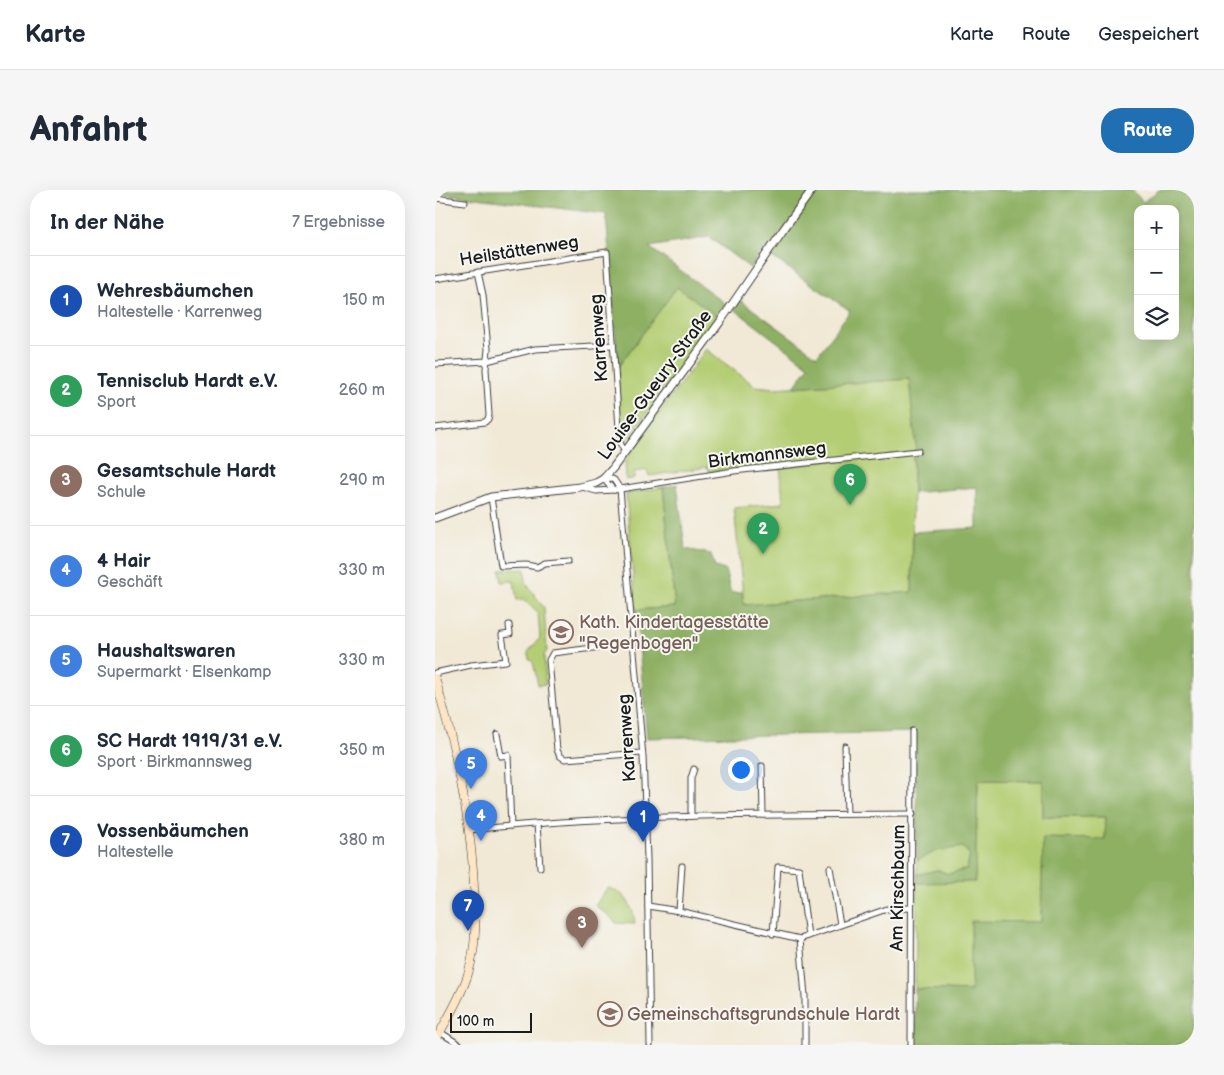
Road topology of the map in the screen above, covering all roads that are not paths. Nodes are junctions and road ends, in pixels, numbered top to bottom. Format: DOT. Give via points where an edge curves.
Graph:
graph roads {
  1 [pos="812,190"];
  2 [pos="435,198"];
  3 [pos="465,202"];
  4 [pos="607,252"];
  5 [pos="478,272"];
  6 [pos="435,278"];
  7 [pos="613,345"];
  8 [pos="487,361"];
  9 [pos="435,364"];
  10 [pos="435,428"];
  11 [pos="918,450"];
  12 [pos="625,452"];
  13 [pos="607,476"];
  14 [pos="580,487"];
  15 [pos="617,490"];
  16 [pos="491,497"];
  17 [pos="435,518"];
  18 [pos="568,561"];
  19 [pos="509,625"];
  20 [pos="633,643"];
  21 [pos="435,673"];
  22 [pos="435,678"];
  23 [pos="912,731"];
  24 [pos="497,734"];
  25 [pos="845,746"];
  26 [pos="642,753"];
  27 [pos="762,766"];
  28 [pos="694,769"];
  29 [pos="847,814"];
  30 [pos="913,814"];
  31 [pos="763,815"];
  32 [pos="691,816"];
  33 [pos="646,818"];
  34 [pos="537,824"];
  35 [pos="511,826"];
  36 [pos="469,830"];
  37 [pos="682,866"];
  38 [pos="540,867"];
  39 [pos="830,868"];
  40 [pos="648,906"];
  41 [pos="911,908"];
  42 [pos="679,911"];
  43 [pos="840,924"];
  44 [pos="773,934"];
  45 [pos="808,936"];
  46 [pos="800,939"];
  47 [pos="440,1032"];
  48 [pos="435,1042"];
  49 [pos="460,1045"];
  50 [pos="650,1045"];
  51 [pos="805,1045"];
  52 [pos="911,1045"];
  1 -- 12 [label="street, Louise-Gueury-Straße"];
  2 -- 3 [label="street"];
  4 -- 5 [label="street, Heilstättenweg"];
  4 -- 7 [label="street, Karrenweg"];
  5 -- 6 [label="street, Heilstättenweg"];
  5 -- 8 [label="street" via="483,295"];
  7 -- 8 [label="street" via="535,350"];
  7 -- 12 [label="street, Karrenweg" via="620,443"];
  8 -- 9 [label="street"];
  8 -- 10 [label="street" via="488,419"];
  11 -- 15 [label="street, Birkmannsweg"];
  12 -- 13 [label="street, Louise-Gueury-Straße"];
  13 -- 14 [label="street, Louise-Gueury-Straße"];
  13 -- 15 [label="street, Karrenweg" via="607,482"];
  14 -- 15 [label="street" via="596,491"];
  14 -- 16 [label="street, Louise-Gueury-Straße"];
  15 -- 20 [label="street, Karrenweg"];
  16 -- 17 [label="street, Louise-Gueury-Straße"];
  16 -- 18 [label="street" via="501,566 537,567"];
  19 -- 21 [label="street" via="510,634 502,635 506,661 471,664"];
  20 -- 26 [label="street, Karrenweg"];
  20 -- 26 [label="street" via="553,654 549,660 560,756 565,759"];
  22 -- 36 [label="main road" via="456,757"];
  23 -- 30 [label="street, Am Kirschbaum"];
  24 -- 35 [label="street" via="501,756 508,755"];
  25 -- 29 [label="street"];
  26 -- 33 [label="street, Karrenweg"];
  27 -- 31 [label="street"];
  28 -- 32 [label="street"];
  29 -- 30 [label="street"];
  29 -- 31 [label="street"];
  30 -- 41 [label="street, Am Kirschbaum"];
  31 -- 32 [label="street"];
  32 -- 33 [label="street"];
  33 -- 34 [label="street"];
  33 -- 40 [label="street, Karrenweg"];
  34 -- 35 [label="street"];
  34 -- 38 [label="street"];
  35 -- 36 [label="street"];
  36 -- 47 [label="main road" via="475,904 473,946 468,973"];
  37 -- 42 [label="street"];
  39 -- 43 [label="street"];
  40 -- 42 [label="street"];
  40 -- 50 [label="street, Karrenweg"];
  41 -- 43 [label="street" via="887,909"];
  41 -- 52 [label="street, Am Kirschbaum"];
  42 -- 44 [label="street"];
  43 -- 45 [label="street"];
  44 -- 45 [label="street" via="778,868 799,868"];
  44 -- 46 [label="street"];
  45 -- 46 [label="street"];
  46 -- 51 [label="street"];
  47 -- 48 [label="main road"];
  47 -- 49 [label="street"];
}
